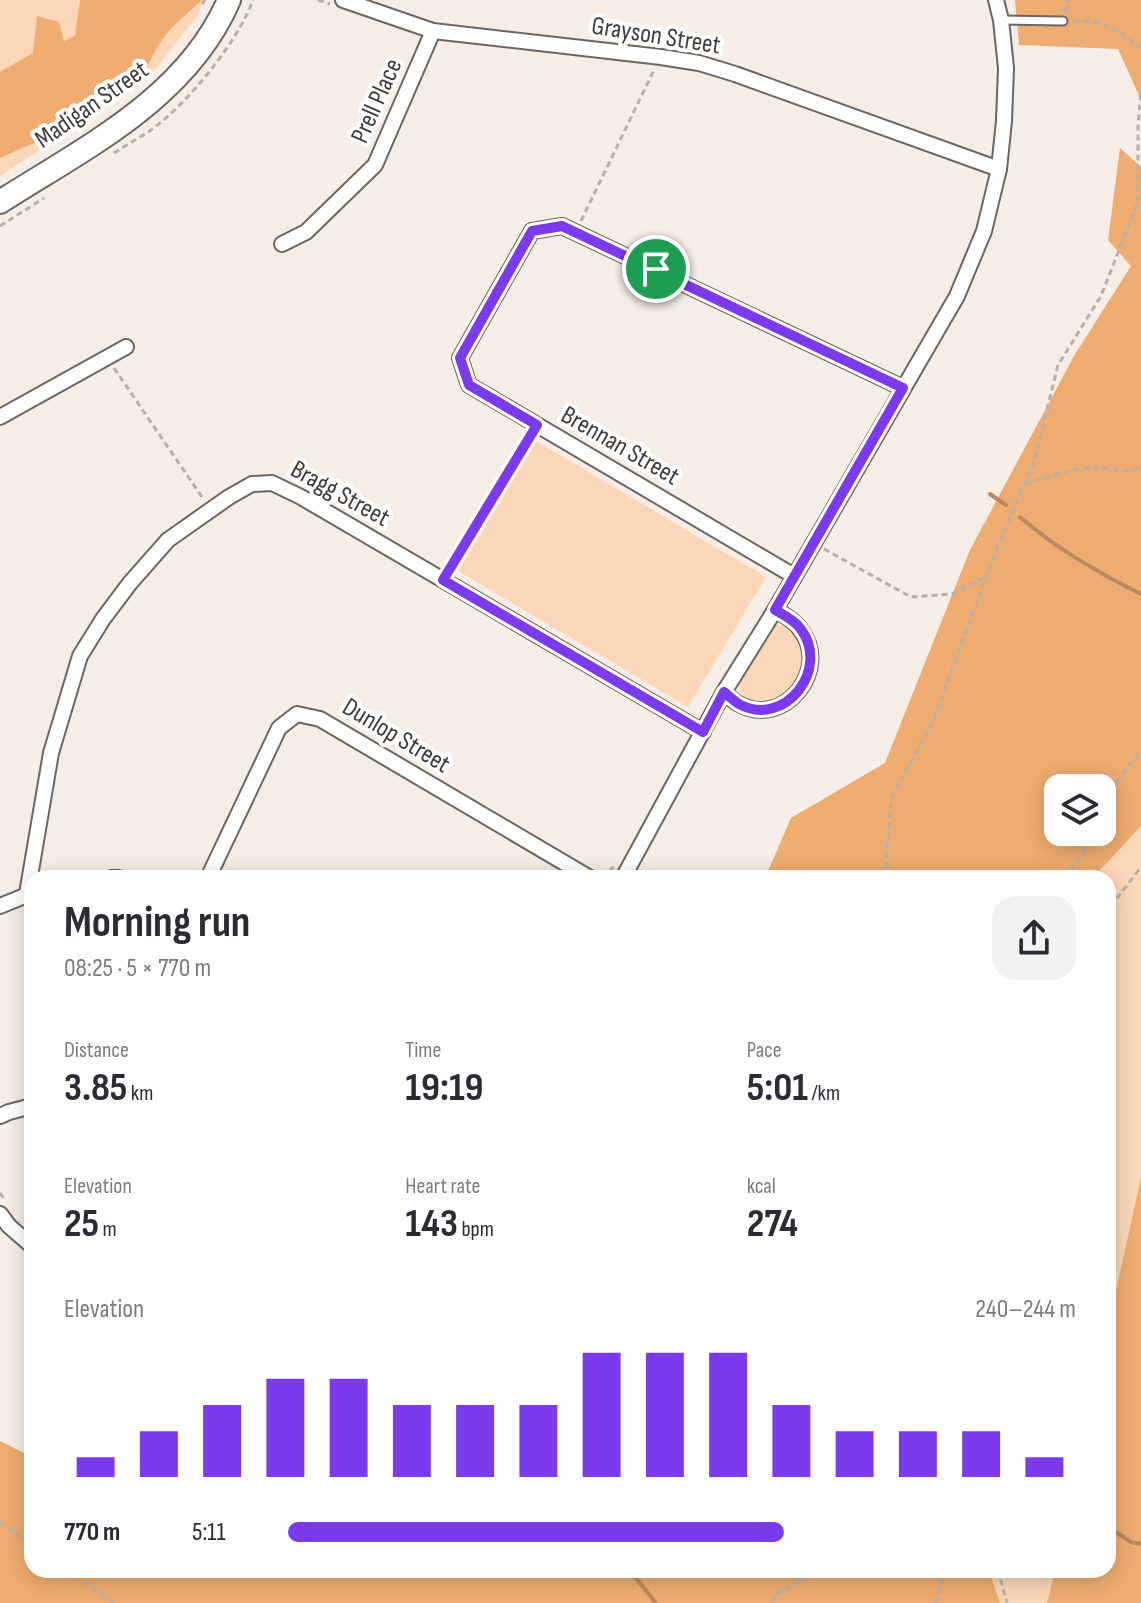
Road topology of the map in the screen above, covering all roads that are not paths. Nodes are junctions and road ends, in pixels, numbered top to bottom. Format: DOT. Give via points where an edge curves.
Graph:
graph roads {
  1 [pos="229,0"];
  2 [pos="343,0"];
  3 [pos="996,0"];
  4 [pos="1001,20"];
  5 [pos="1063,21"];
  6 [pos="433,31"];
  7 [pos="999,169"];
  8 [pos="0,202"];
  9 [pos="282,244"];
  10 [pos="126,347"];
  11 [pos="903,388"];
  12 [pos="0,417"];
  13 [pos="794,576"];
  14 [pos="775,610"];
  15 [pos="724,692"];
  16 [pos="703,732"];
  17 [pos="34,870"];
  18 [pos="212,870"];
  19 [pos="576,870"];
  20 [pos="627,870"];
  21 [pos="24,896"];
  22 [pos="0,906"];
  23 [pos="24,1108"];
  24 [pos="0,1116"];
  25 [pos="0,1214"];
  26 [pos="24,1239"];
  1 -- 8 [label="street, Madigan Street" via="190,65 170,85 131,118"];
  2 -- 6 [label="street, Grayson Street"];
  3 -- 4 [label="street"];
  4 -- 5 [label="lane"];
  4 -- 7 [label="street" via="1006,68"];
  6 -- 7 [label="street, Grayson Street" via="699,63"];
  6 -- 9 [label="street, Prell Place" via="375,165 306,232"];
  7 -- 11 [label="street" via="984,231 957,296"];
  10 -- 12 [label="street"];
  11 -- 13 [label="street"];
  11 -- 13 [label="street, Brennan Street" via="562,226 532,231 460,358 469,385"];
  13 -- 14 [label="street"];
  14 -- 15 [label="street"];
  14 -- 15 [label="street" via="800,628 809,647 810,668 803,687 768,709 748,708"];
  15 -- 16 [label="street"];
  16 -- 17 [label="street, Bragg Street" via="301,497 272,483 252,484 168,540 130,583 80,656 51,753"];
  16 -- 20 [label="street"];
  18 -- 19 [label="street, Dunlop Street" via="279,728 297,714 320,719"];
  21 -- 22 [label="street"];
  23 -- 24 [label="street"];
  25 -- 26 [label="street"];
}
